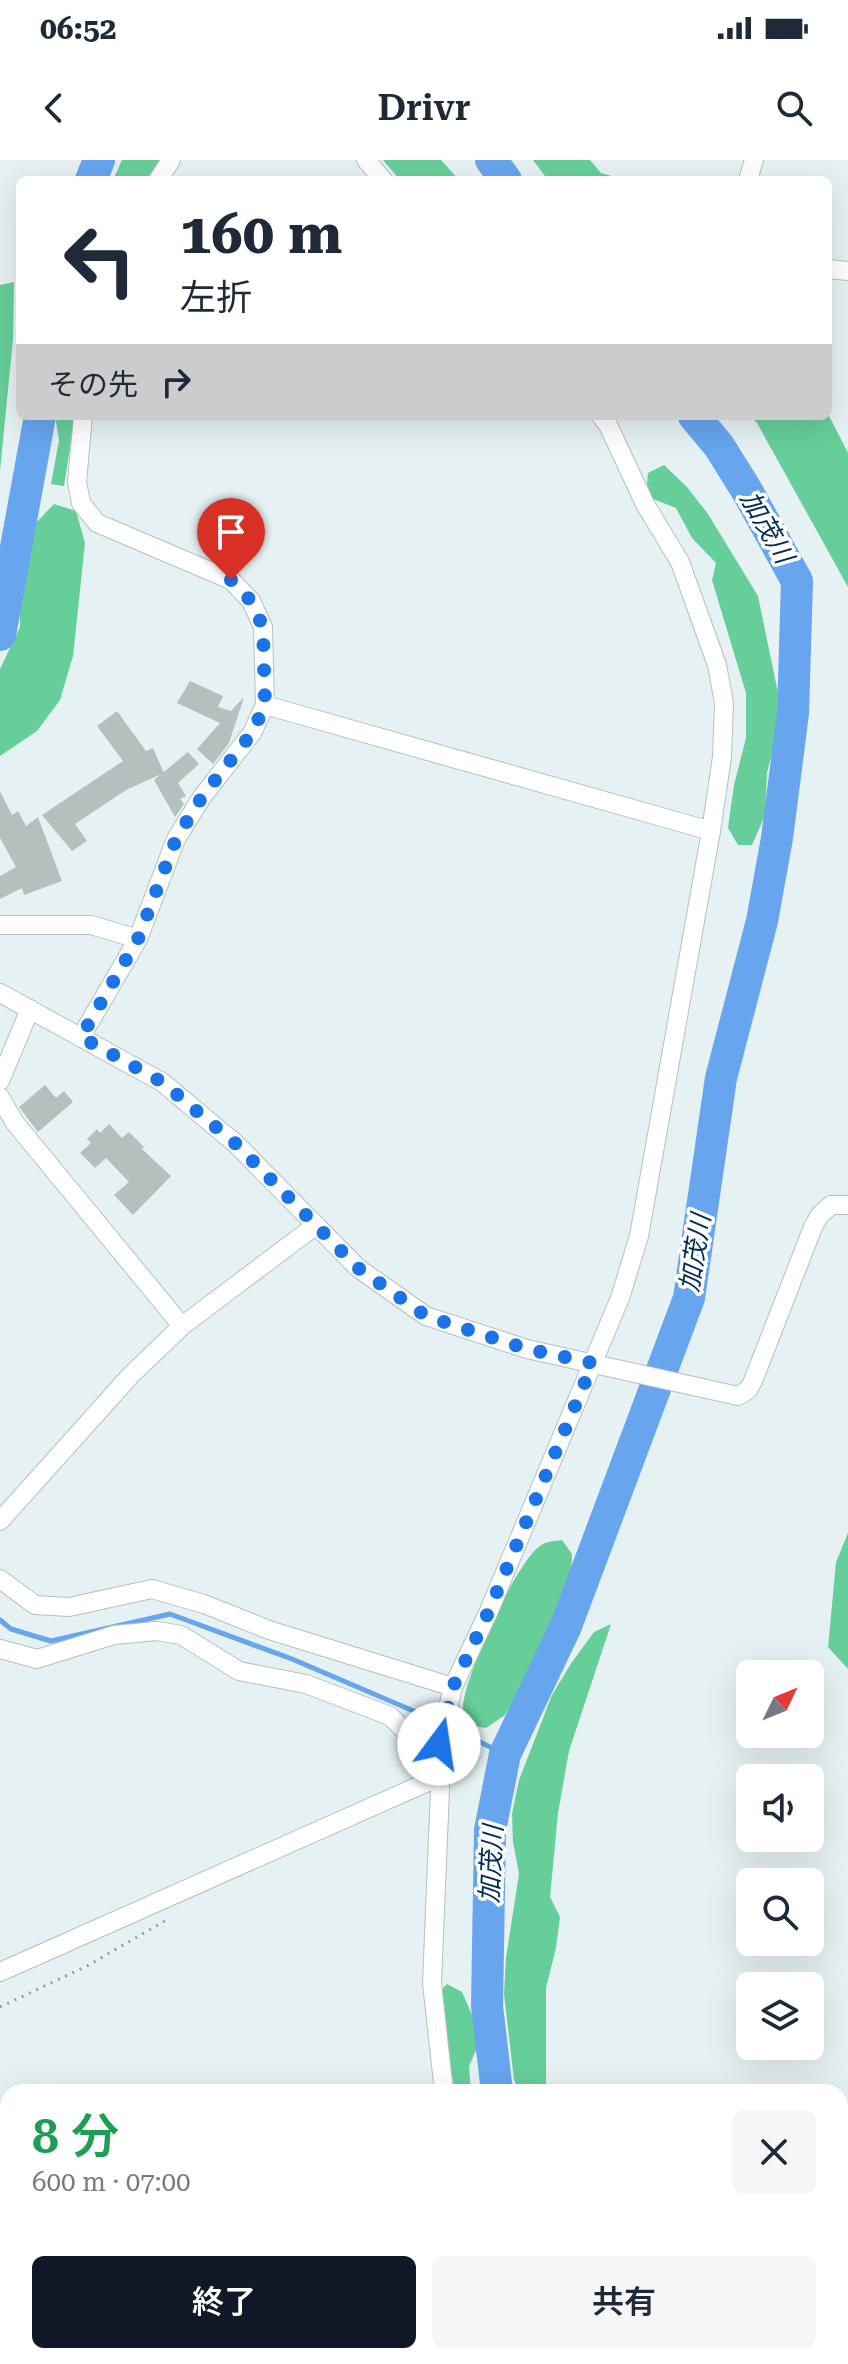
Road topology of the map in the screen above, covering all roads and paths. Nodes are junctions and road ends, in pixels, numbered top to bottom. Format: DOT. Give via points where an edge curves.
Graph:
graph roads {
  1 [pos="366,160"];
  2 [pos="380,176"];
  3 [pos="83,420"];
  4 [pos="604,420"];
  5 [pos="265,705"];
  6 [pos="711,831"];
  7 [pos="0,925"];
  8 [pos="138,939"];
  9 [pos="0,993"];
  10 [pos="30,1009"];
  11 [pos="81,1037"];
  12 [pos="0,1081"];
  13 [pos="0,1097"];
  14 [pos="848,1205"];
  15 [pos="315,1226"];
  16 [pos="182,1326"];
  17 [pos="593,1363"];
  18 [pos="0,1521"];
  19 [pos="0,1579"];
  20 [pos="0,1649"];
  21 [pos="453,1687"];
  22 [pos="440,1738"];
  23 [pos="441,1776"];
  24 [pos="176,1914"];
  25 [pos="0,1972"];
  26 [pos="0,2007"];
  27 [pos="443,2084"];
  1 -- 2 [label="street"];
  3 -- 5 [label="street" via="77,482 81,503 97,523 231,580 251,601 263,627"];
  4 -- 6 [label="street" via="680,562 717,665 724,703"];
  5 -- 6 [label="street"];
  5 -- 8 [label="street" via="252,733 176,839"];
  6 -- 17 [label="street" via="639,1236"];
  7 -- 8 [label="street" via="91,925"];
  8 -- 11 [label="street"];
  9 -- 10 [label="street"];
  10 -- 11 [label="street"];
  10 -- 12 [label="street"];
  11 -- 15 [label="street" via="162,1082 236,1144"];
  13 -- 16 [label="street" via="15,1123"];
  14 -- 17 [label="street" via="831,1205 820,1215 748,1390 738,1396"];
  15 -- 16 [label="street"];
  15 -- 17 [label="street" via="358,1268 426,1316 527,1349"];
  16 -- 18 [label="street"];
  17 -- 21 [label="street"];
  19 -- 21 [label="street" via="24,1600 46,1606 69,1607 152,1589"];
  20 -- 22 [label="street" via="37,1659 114,1635 181,1635 239,1671 306,1684 390,1716 404,1730"];
  21 -- 22 [label="street"];
  22 -- 23 [label="street"];
  23 -- 25 [label="street"];
  23 -- 27 [label="street" via="432,1983"];
  24 -- 26 [label="path" via="87,1966"];
}
